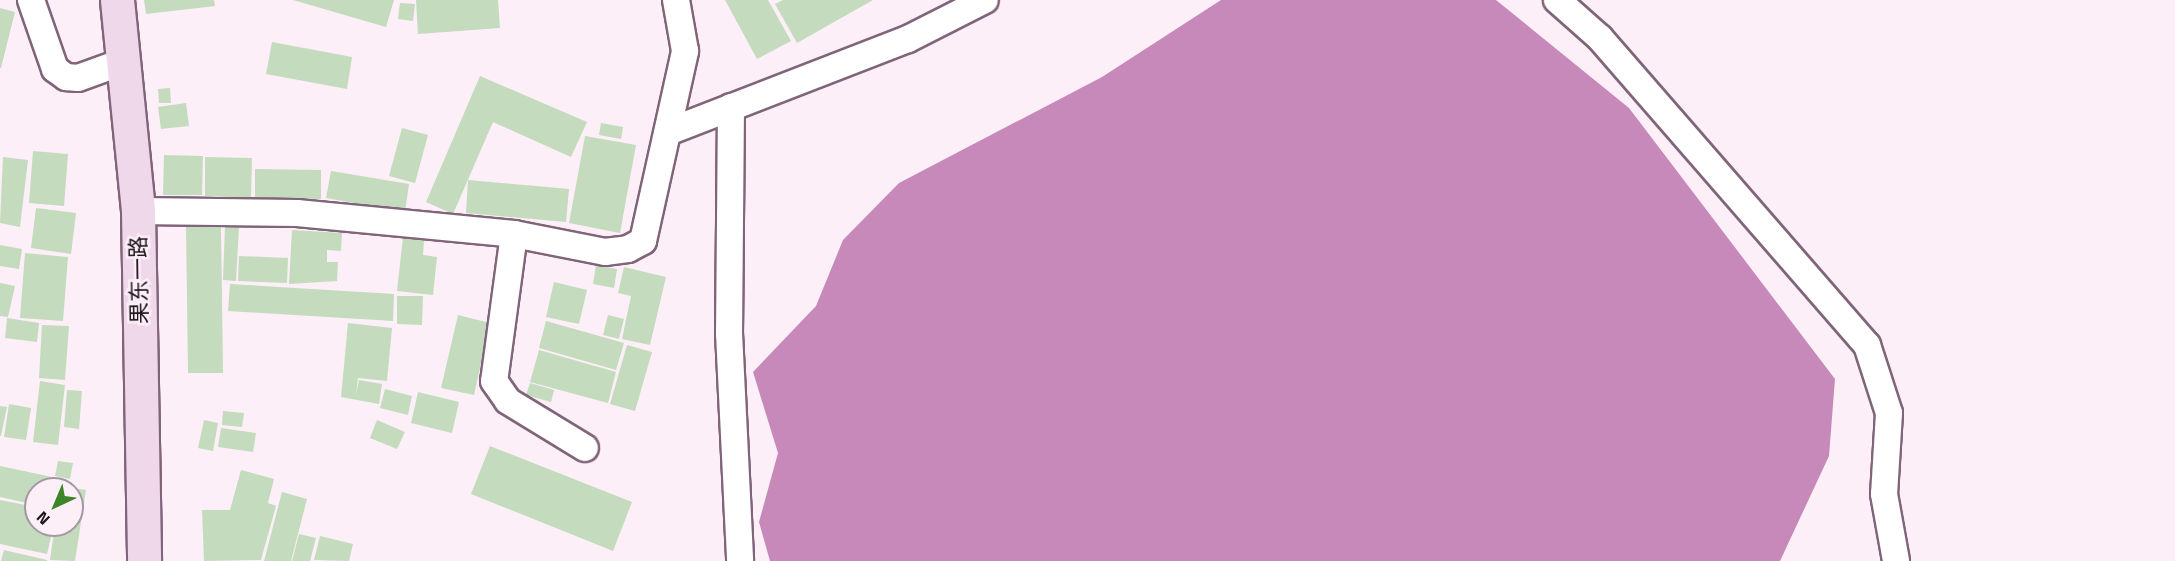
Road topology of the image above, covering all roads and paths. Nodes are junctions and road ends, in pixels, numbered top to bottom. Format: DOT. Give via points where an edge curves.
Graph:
graph roads {
  1 [pos="31,0"];
  2 [pos="117,0"];
  3 [pos="676,0"];
  4 [pos="985,0"];
  5 [pos="1557,0"];
  6 [pos="125,61"];
  7 [pos="730,107"];
  8 [pos="668,132"];
  9 [pos="138,211"];
  10 [pos="514,234"];
  11 [pos="585,448"];
  12 [pos="144,561"];
  13 [pos="740,561"];
  14 [pos="1896,561"];
  1 -- 6 [label="street" via="55,69 66,77 78,78"];
  2 -- 6 [label="main road, 果东一路"];
  3 -- 8 [label="street" via="685,51"];
  4 -- 7 [label="street" via="908,39"];
  5 -- 14 [label="street" via="1600,38 1867,345 1889,413 1884,494"];
  6 -- 9 [label="main road, 果东一路"];
  7 -- 8 [label="street"];
  7 -- 13 [label="street" via="729,333"];
  8 -- 10 [label="street" via="643,241 605,252"];
  9 -- 10 [label="street" via="297,213"];
  9 -- 12 [label="main road, 果东一路"];
  10 -- 11 [label="street" via="494,381 508,401"];
}
